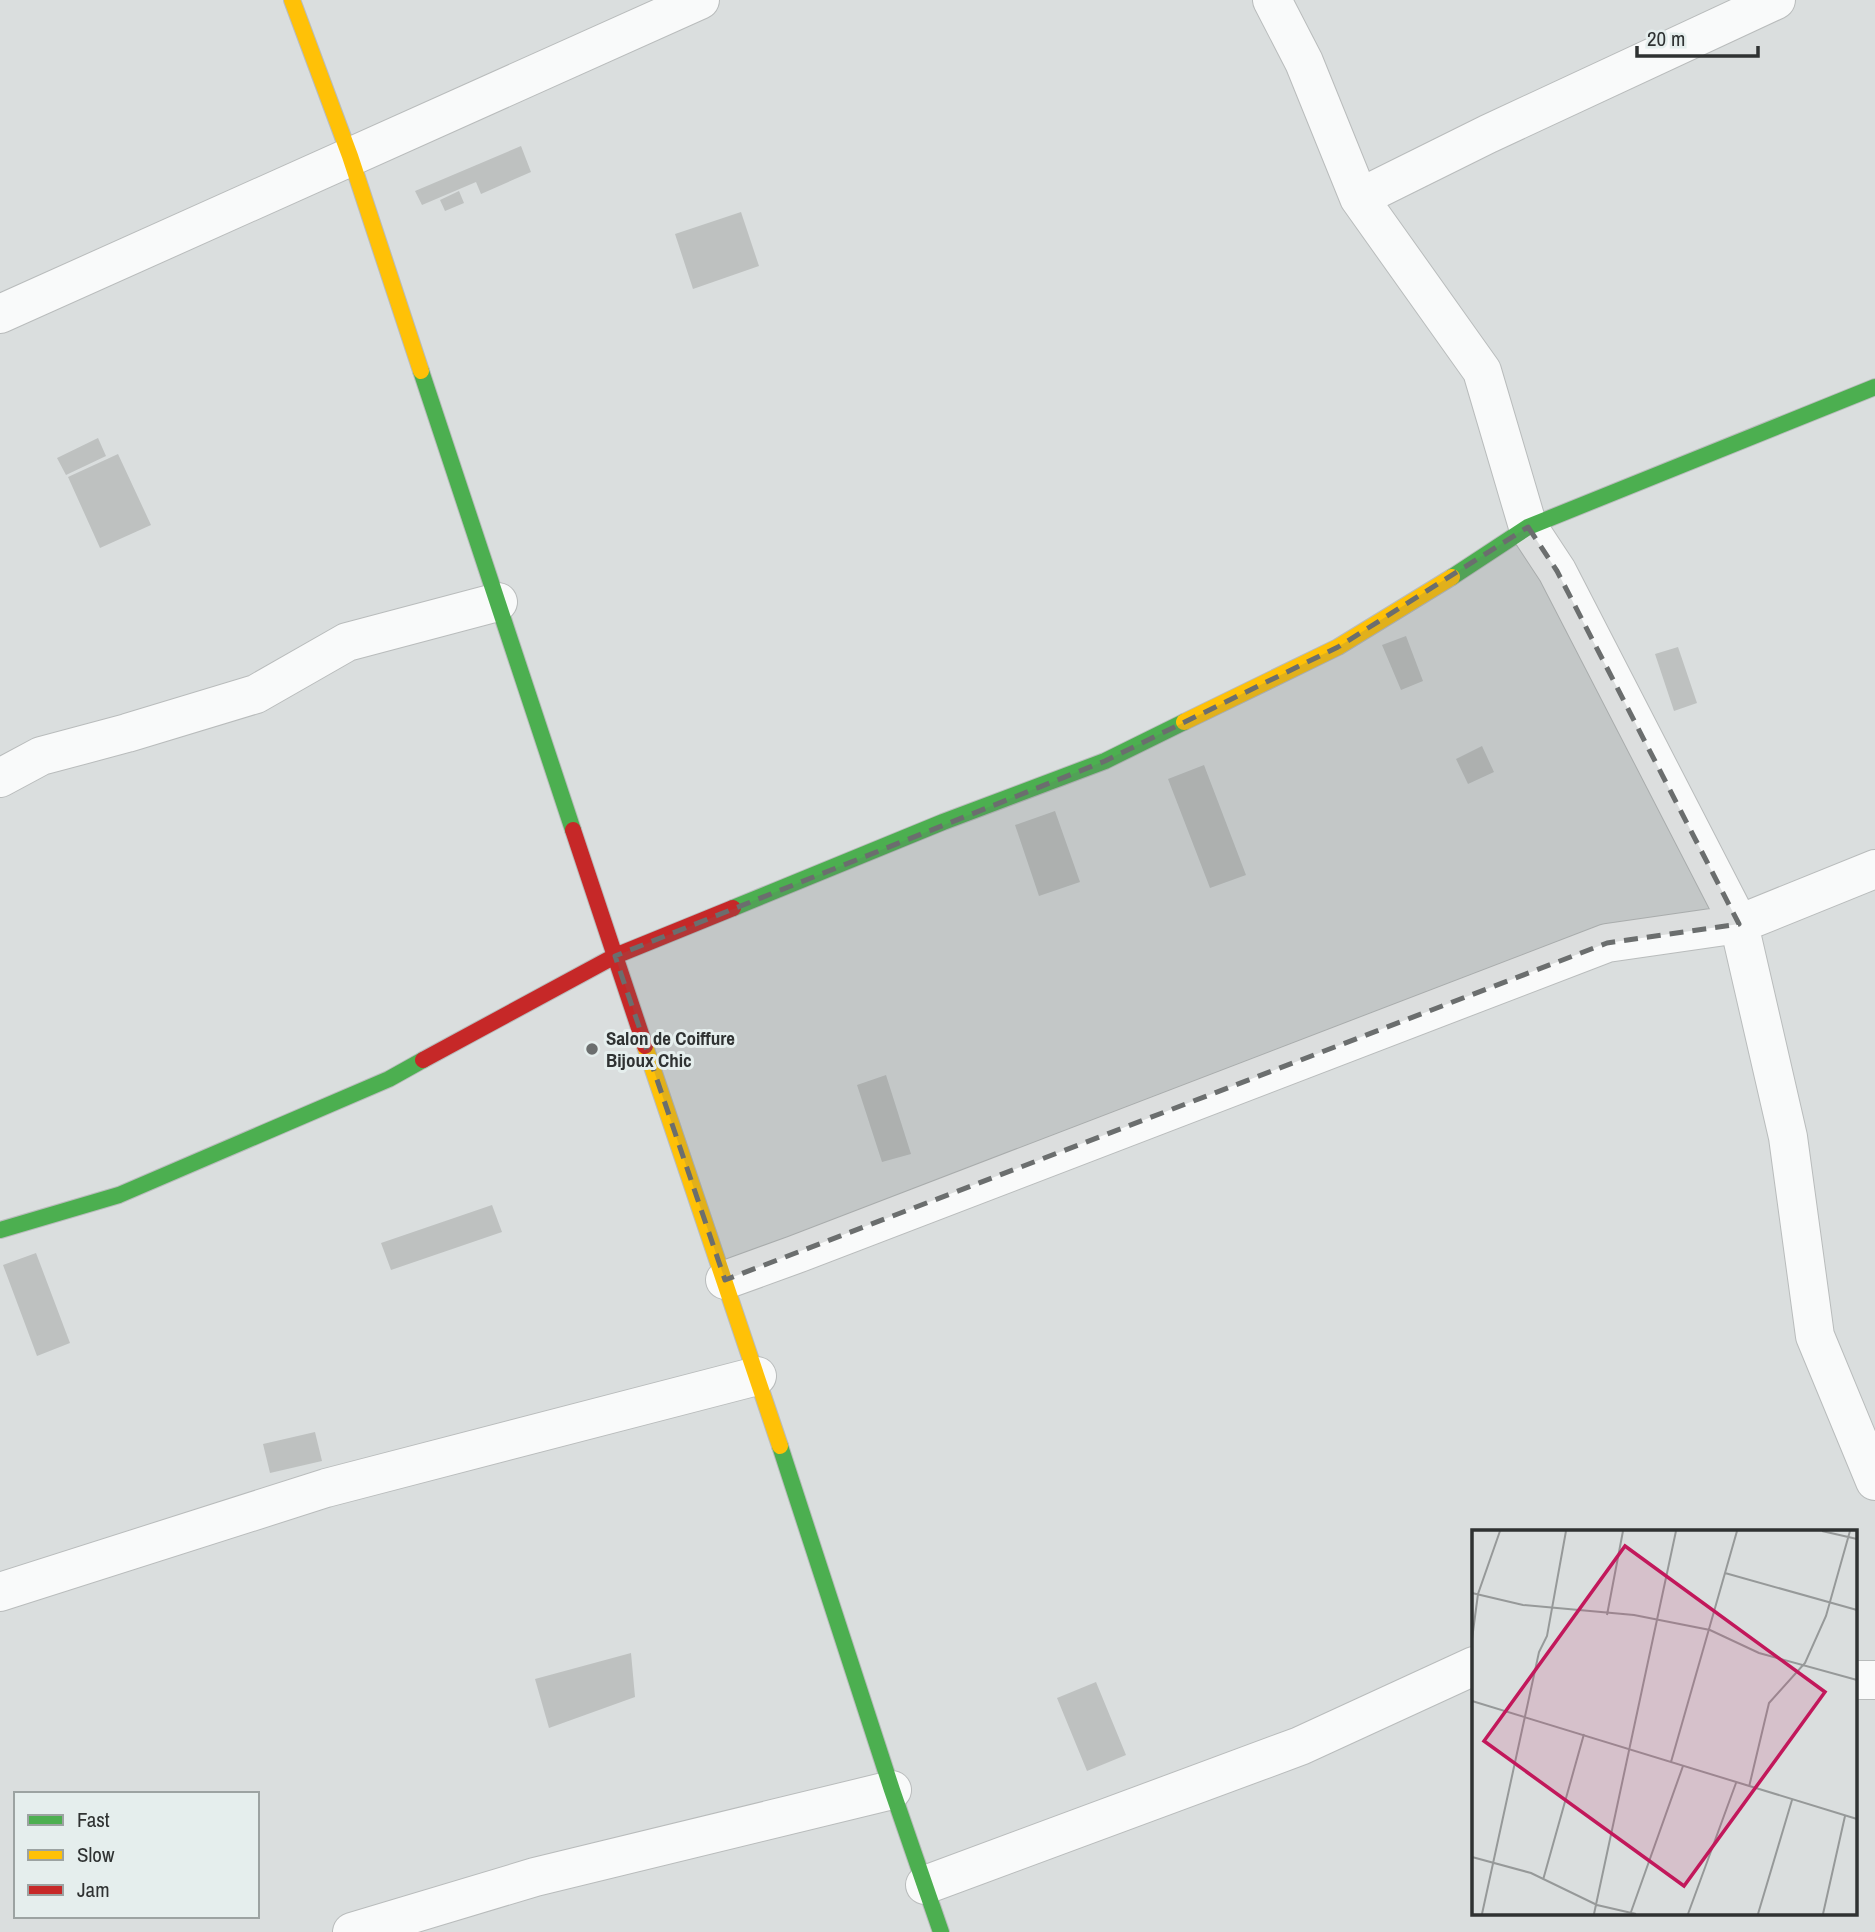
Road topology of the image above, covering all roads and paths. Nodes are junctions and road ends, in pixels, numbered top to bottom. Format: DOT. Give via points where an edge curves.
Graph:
graph roads {
  1 [pos="292,0"];
  2 [pos="700,0"];
  3 [pos="1272,0"];
  4 [pos="1776,0"];
  5 [pos="350,156"];
  6 [pos="1359,198"];
  7 [pos="0,314"];
  8 [pos="1875,387"];
  9 [pos="1528,527"];
  10 [pos="498,602"];
  11 [pos="0,778"];
  12 [pos="1875,869"];
  13 [pos="1739,924"];
  14 [pos="615,956"];
  15 [pos="0,1230"];
  16 [pos="725,1280"];
  17 [pos="757,1376"];
  18 [pos="1875,1481"];
  19 [pos="0,1592"];
  20 [pos="1472,1667"];
  21 [pos="1875,1680"];
  22 [pos="1857,1681"];
  23 [pos="892,1790"];
  24 [pos="925,1885"];
  25 [pos="352,1932"];
  26 [pos="942,1932"];
  1 -- 5 [label="street"];
  2 -- 5 [label="street"];
  3 -- 6 [label="street" via="1304,62"];
  4 -- 6 [label="street"];
  5 -- 7 [label="street"];
  5 -- 10 [label="street"];
  6 -- 9 [label="street" via="1482,371"];
  8 -- 9 [label="street"];
  9 -- 13 [label="street" via="1558,571"];
  9 -- 14 [label="street" via="1338,647 1105,761"];
  10 -- 11 [label="street" via="347,642 256,695 41,756"];
  10 -- 14 [label="street"];
  12 -- 13 [label="street"];
  13 -- 16 [label="street" via="1607,943"];
  13 -- 18 [label="street" via="1788,1137 1815,1336"];
  14 -- 15 [label="street" via="389,1079 118,1195"];
  14 -- 16 [label="street"];
  16 -- 17 [label="street"];
  17 -- 19 [label="street" via="326,1488"];
  17 -- 23 [label="street"];
  20 -- 24 [label="street" via="1300,1746"];
  21 -- 22 [label="street"];
  23 -- 24 [label="street"];
  23 -- 25 [label="street" via="536,1877"];
  24 -- 26 [label="street"];
}
